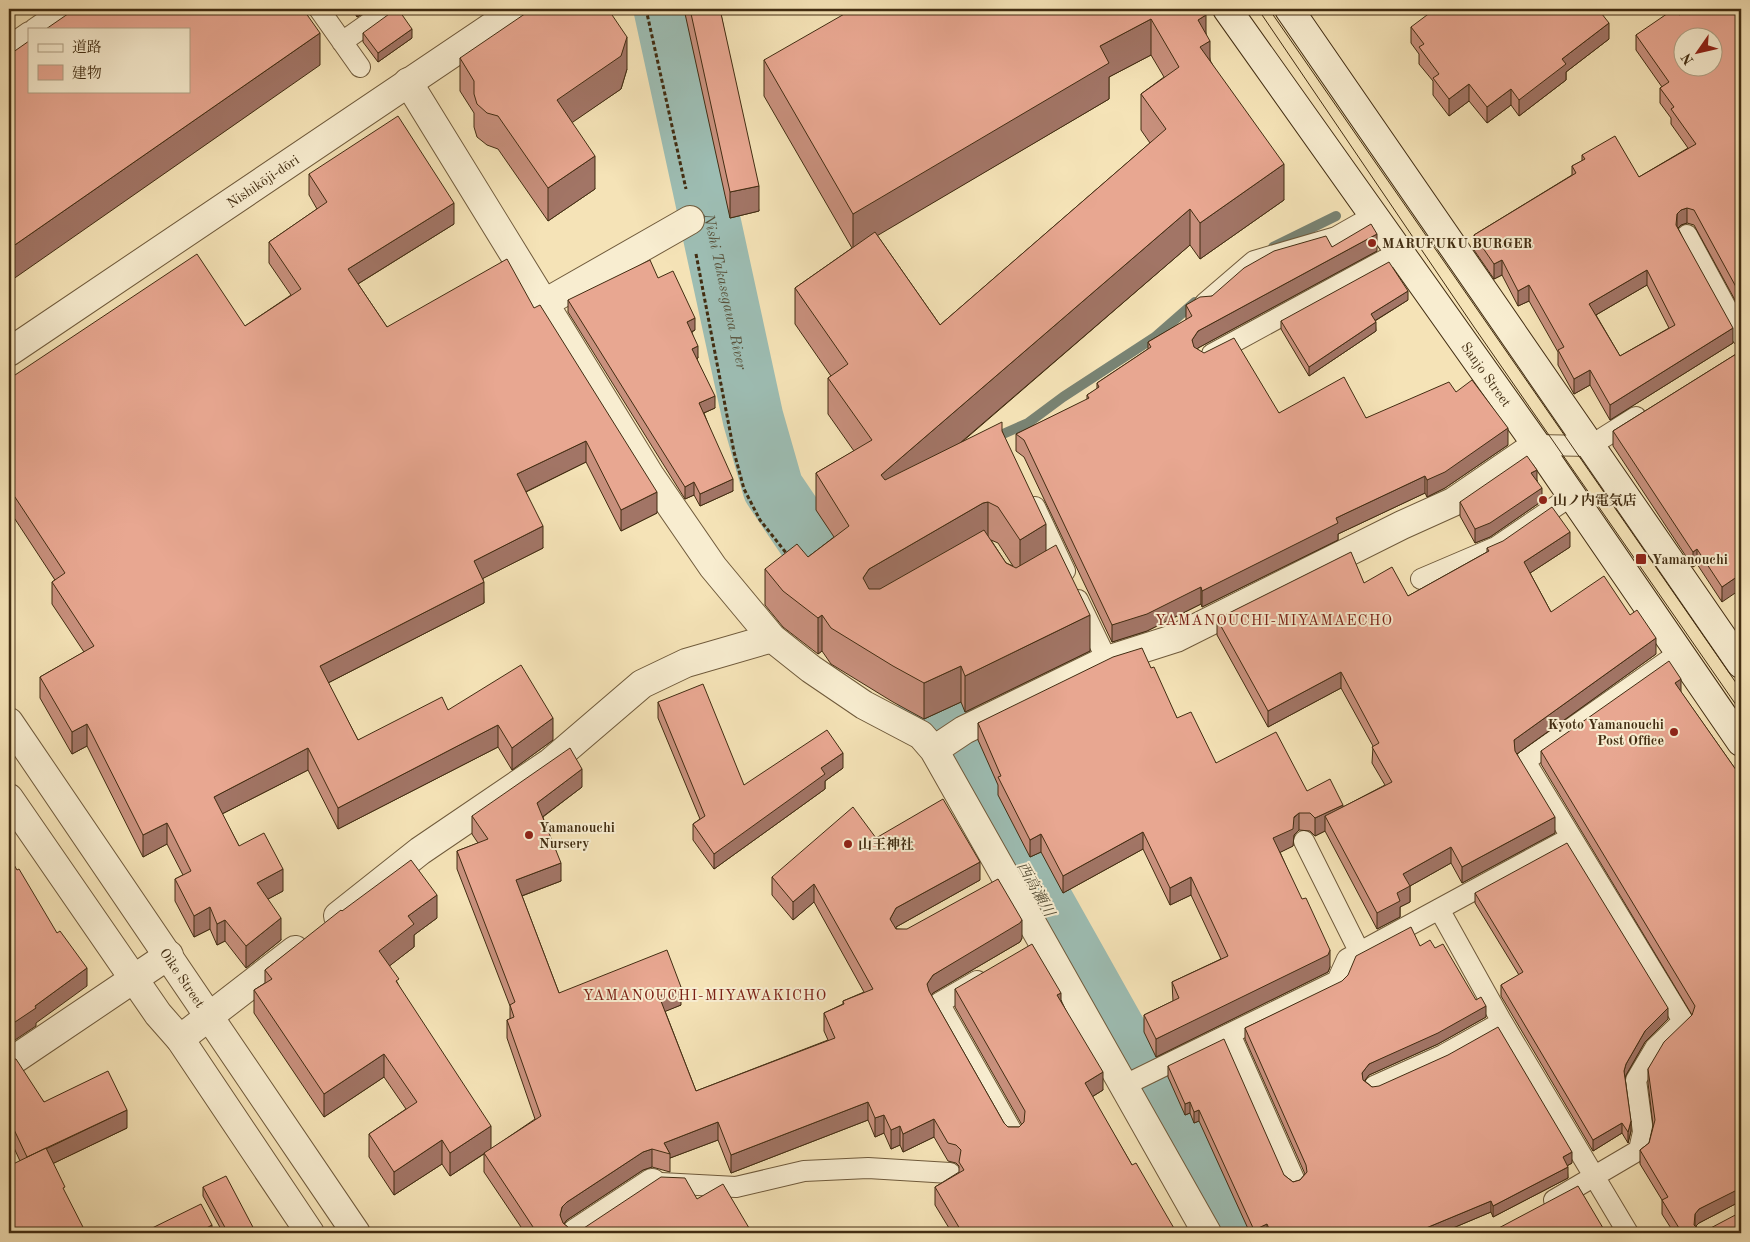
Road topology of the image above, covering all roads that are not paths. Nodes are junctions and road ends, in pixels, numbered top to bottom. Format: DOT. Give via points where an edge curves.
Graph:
graph roads {
  1 [pos="63,9"];
  2 [pos="319,9"];
  3 [pos="389,9"];
  4 [pos="518,9"];
  5 [pos="1227,9"];
  6 [pos="1289,9"];
  7 [pos="35,28"];
  8 [pos="28,33"];
  9 [pos="342,42"];
  10 [pos="9,46"];
  11 [pos="360,67"];
  12 [pos="408,82"];
  13 [pos="1373,216"];
  14 [pos="690,220"];
  15 [pos="1687,235"];
  16 [pos="1399,252"];
  17 [pos="1205,303"];
  18 [pos="543,304"];
  19 [pos="1741,336"];
  20 [pos="9,352"];
  21 [pos="1204,358"];
  22 [pos="1650,409"];
  23 [pos="1536,445"];
  24 [pos="1590,446"];
  25 [pos="1025,488"];
  26 [pos="1571,496"];
  27 [pos="1421,579"];
  28 [pos="772,638"];
  29 [pos="1679,653"];
  30 [pos="1107,660"];
  31 [pos="1741,664"];
  32 [pos="9,722"];
  33 [pos="947,742"];
  34 [pos="1741,742"];
  35 [pos="9,798"];
  36 [pos="1570,838"];
  37 [pos="1304,841"];
  38 [pos="1439,909"];
  39 [pos="1360,953"];
  40 [pos="169,955"];
  41 [pos="990,973"];
  42 [pos="133,979"];
  43 [pos="210,1017"];
  44 [pos="1502,1022"];
  45 [pos="1230,1034"];
  46 [pos="180,1039"];
  47 [pos="9,1063"];
  48 [pos="1123,1086"];
  49 [pos="1374,1086"];
  50 [pos="1014,1134"];
  51 [pos="950,1173"];
  52 [pos="1595,1177"];
  53 [pos="1295,1181"];
  54 [pos="652,1182"];
  55 [pos="1538,1208"];
  56 [pos="310,1233"];
  57 [pos="356,1233"];
  58 [pos="576,1233"];
  59 [pos="1206,1233"];
  60 [pos="1628,1233"];
  1 -- 7 [label="lane"];
  2 -- 9 [label="lane"];
  3 -- 9 [label="lane"];
  4 -- 12 [label="street, Nishikōji-dōri"];
  5 -- 13 [label="street, Sanjo Street"];
  6 -- 24 [label="street"];
  8 -- 10 [label="lane"];
  9 -- 11 [label="lane"];
  12 -- 18 [label="street"];
  12 -- 20 [label="street, Nishikōji-dōri"];
  13 -- 16 [label="street, Sanjo Street"];
  13 -- 17 [label="lane" via="1336,237 1254,261"];
  14 -- 18 [label="street"];
  15 -- 19 [label="lane"];
  16 -- 21 [label="lane"];
  16 -- 23 [label="street, Sanjo Street"];
  18 -- 28 [label="street" via="687,531"];
  22 -- 24 [label="lane"];
  23 -- 24 [label="lane"];
  23 -- 26 [label="street, Sanjo Street"];
  23 -- 30 [label="street" via="1453,502 1176,638"];
  24 -- 31 [label="street"];
  25 -- 30 [label="lane" via="1054,569"];
  26 -- 27 [label="lane" via="1496,547"];
  26 -- 29 [label="street, Sanjo Street"];
  28 -- 33 [label="street" via="864,705 921,735"];
  28 -- 43 [label="street" via="686,663 642,684 551,762 420,850"];
  29 -- 34 [label="street, Sanjo Street"];
  29 -- 36 [label="lane" via="1524,761"];
  30 -- 33 [label="street"];
  32 -- 40 [label="street, Oike Street"];
  33 -- 48 [label="street" via="953,780 997,884 1033,948"];
  35 -- 42 [label="street"];
  36 -- 38 [label="lane"];
  36 -- 52 [label="lane" via="1682,1021 1655,1048 1636,1080 1643,1132 1639,1150"];
  37 -- 39 [label="lane"];
  38 -- 39 [label="lane"];
  38 -- 44 [label="lane"];
  39 -- 45 [label="lane" via="1347,959 1337,981"];
  40 -- 42 [label="street"];
  40 -- 43 [label="street, Oike Street"];
  41 -- 50 [label="lane" via="939,1003"];
  42 -- 46 [label="street"];
  42 -- 47 [label="street"];
  43 -- 46 [label="street"];
  43 -- 57 [label="street, Oike Street"];
  44 -- 49 [label="lane" via="1443,1056"];
  44 -- 52 [label="lane"];
  45 -- 48 [label="lane"];
  45 -- 53 [label="lane"];
  46 -- 56 [label="street"];
  48 -- 59 [label="street"];
  51 -- 54 [label="lane" via="868,1168 804,1171 736,1186"];
  52 -- 55 [label="lane"];
  52 -- 60 [label="lane"];
  54 -- 58 [label="street"];
}
